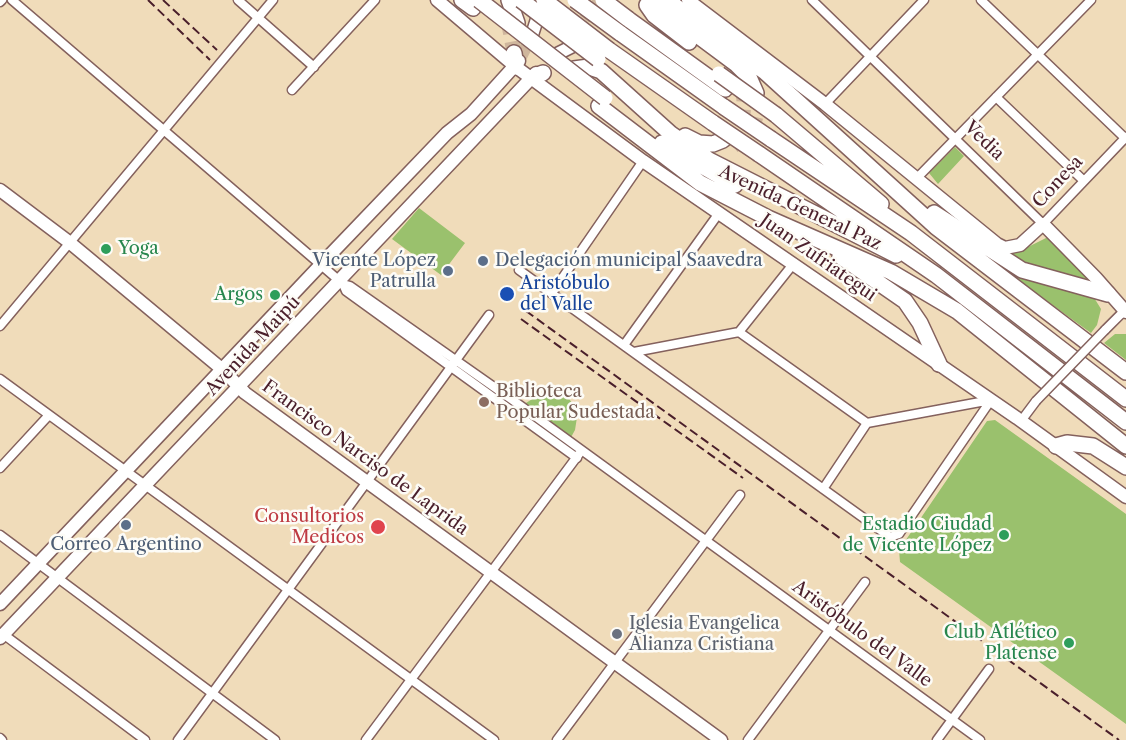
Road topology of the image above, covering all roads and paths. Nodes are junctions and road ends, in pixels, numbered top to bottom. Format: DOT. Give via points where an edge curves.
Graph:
graph roads {
  1 [pos="12,0"];
  2 [pos="238,0"];
  3 [pos="273,0"];
  4 [pos="375,0"];
  5 [pos="437,0"];
  6 [pos="499,0"];
  7 [pos="509,0"];
  8 [pos="521,0"];
  9 [pos="544,0"];
  10 [pos="575,0"];
  11 [pos="637,0"];
  12 [pos="645,0"];
  13 [pos="650,0"];
  14 [pos="812,0"];
  15 [pos="924,0"];
  16 [pos="981,0"];
  17 [pos="1091,0"];
  18 [pos="609,1"];
  19 [pos="471,3"];
  20 [pos="676,6"];
  21 [pos="258,17"];
  22 [pos="539,20"];
  23 [pos="532,35"];
  24 [pos="570,44"];
  25 [pos="604,54"];
  26 [pos="555,55"];
  27 [pos="1038,55"];
  28 [pos="870,57"];
  29 [pos="517,58"];
  30 [pos="314,67"];
  31 [pos="574,69"];
  32 [pos="537,74"];
  33 [pos="740,83"];
  34 [pos="292,90"];
  35 [pos="756,93"];
  36 [pos="996,97"];
  37 [pos="602,102"];
  38 [pos="825,104"];
  39 [pos="775,119"];
  40 [pos="163,128"];
  41 [pos="956,138"];
  42 [pos="1126,138"];
  43 [pos="691,149"];
  44 [pos="643,161"];
  45 [pos="864,163"];
  46 [pos="917,178"];
  47 [pos="1084,181"];
  48 [pos="0,190"];
  49 [pos="719,213"];
  50 [pos="1043,224"];
  51 [pos="788,227"];
  52 [pos="842,230"];
  53 [pos="911,233"];
  54 [pos="69,242"];
  55 [pos="794,263"];
  56 [pos="320,265"];
  57 [pos="519,270"];
  58 [pos="936,274"];
  59 [pos="341,282"];
  60 [pos="552,293"];
  61 [pos="1108,294"];
  62 [pos="1126,310"];
  63 [pos="489,315"];
  64 [pos="0,326"];
  65 [pos="739,332"];
  66 [pos="624,345"];
  67 [pos="634,352"];
  68 [pos="453,364"];
  69 [pos="939,364"];
  70 [pos="223,370"];
  71 [pos="1126,372"];
  72 [pos="0,379"];
  73 [pos="239,386"];
  74 [pos="1126,399"];
  75 [pos="991,400"];
  76 [pos="49,415"];
  77 [pos="1021,421"];
  78 [pos="1126,422"];
  79 [pos="867,423"];
  80 [pos="1056,446"];
  81 [pos="1126,446"];
  82 [pos="579,454"];
  83 [pos="1126,467"];
  84 [pos="0,468"];
  85 [pos="126,470"];
  86 [pos="368,482"];
  87 [pos="146,486"];
  88 [pos="822,489"];
  89 [pos="740,495"];
  90 [pos="1126,497"];
  91 [pos="0,535"];
  92 [pos="706,541"];
  93 [pos="39,562"];
  94 [pos="490,572"];
  95 [pos="58,577"];
  96 [pos="865,582"];
  97 [pos="289,592"];
  98 [pos="0,604"];
  99 [pos="829,631"];
  100 [pos="2,636"];
  101 [pos="616,663"];
  102 [pos="989,669"];
  103 [pos="411,680"];
  104 [pos="213,692"];
  105 [pos="952,719"];
  106 [pos="145,740"];
  107 [pos="178,740"];
  108 [pos="275,740"];
  109 [pos="366,740"];
  110 [pos="494,740"];
  111 [pos="557,740"];
  112 [pos="721,740"];
  113 [pos="748,740"];
  114 [pos="937,740"];
  115 [pos="980,740"];
  1 -- 40 [label="street, Aristóbulo del Valle"];
  2 -- 21 [label="street"];
  3 -- 21 [label="street"];
  4 -- 30 [label="street"];
  5 -- 29 [label="street, Juan Zufriategui"];
  6 -- 7 [label="highway" via="513,21"];
  8 -- 25 [label="highway, bridge"];
  9 -- 25 [label="highway, Avenida General Paz, bridge"];
  10 -- 53 [label="highway, Avenida General Paz, bridge" via="724,107"];
  11 -- 39 [label="highway, bridge" via="649,24"];
  12 -- 33 [label="highway" via="654,15 730,70"];
  13 -- 20 [label="highway"];
  14 -- 28 [label="street, Vedia"];
  15 -- 28 [label="street"];
  16 -- 27 [label="street"];
  17 -- 27 [label="street"];
  18 -- 39 [label="highway, bridge" via="725,89"];
  19 -- 37 [label="highway, Avenida General Paz"];
  20 -- 35 [label="highway" via="746,73"];
  20 -- 38 [label="street"];
  20 -- 45 [label="highway" via="765,72"];
  21 -- 30 [label="street"];
  21 -- 40 [label="street"];
  22 -- 23 [label="street"];
  24 -- 26 [label="street"];
  25 -- 43 [label="highway" via="692,140 728,143 716,152"];
  25 -- 58 [label="highway, Avenida General Paz, bridge"];
  27 -- 36 [label="street"];
  27 -- 42 [label="street"];
  28 -- 38 [label="street"];
  28 -- 41 [label="street, Vedia"];
  29 -- 32 [label="street, Juan Zufriategui"];
  29 -- 56 [label="street, Avenida Maipú"];
  30 -- 34 [label="street"];
  31 -- 43 [label="highway" via="589,67 601,71"];
  32 -- 44 [label="street, Juan Zufriategui"];
  32 -- 59 [label="street, Avenida Maipú"];
  36 -- 41 [label="street"];
  36 -- 47 [label="street"];
  37 -- 51 [label="highway, Avenida General Paz" via="700,183"];
  37 -- 52 [label="highway" via="711,173 824,226"];
  38 -- 46 [label="street"];
  39 -- 53 [label="highway" via="827,156"];
  40 -- 54 [label="street"];
  40 -- 56 [label="street, Aristóbulo del Valle"];
  41 -- 46 [label="street"];
  41 -- 50 [label="street, Vedia"];
  42 -- 47 [label="street, Conesa"];
  43 -- 52 [label="highway" via="826,218"];
  44 -- 49 [label="street, Juan Zufriategui"];
  44 -- 60 [label="street"];
  45 -- 61 [label="highway" via="1009,264"];
  45 -- 71 [label="highway" via="936,227"];
  46 -- 50 [label="street, Conesa" via="998,244 1013,248 1020,245"];
  47 -- 50 [label="street, Conesa"];
  48 -- 54 [label="street, Francisco Narciso de Laprida"];
  49 -- 55 [label="street, Juan Zufriategui"];
  49 -- 66 [label="street"];
  50 -- 61 [label="street, Vedia"];
  51 -- 69 [label="highway" via="897,293 920,323"];
  51 -- 81 [label="highway, Avenida General Paz" via="891,272 957,311"];
  52 -- 58 [label="highway"];
  53 -- 74 [label="highway, Avenida General Paz"];
  54 -- 64 [label="street"];
  54 -- 70 [label="street, Francisco Narciso de Laprida"];
  55 -- 65 [label="street"];
  55 -- 69 [label="street, Juan Zufriategui"];
  56 -- 59 [label="street, Aristóbulo del Valle"];
  56 -- 70 [label="street, Avenida Maipú"];
  57 -- 60 [label="street"];
  58 -- 78 [label="highway, Avenida General Paz"];
  59 -- 68 [label="street, Aristóbulo del Valle"];
  59 -- 73 [label="street, Avenida Maipú"];
  60 -- 66 [label="street"];
  61 -- 62 [label="street, Vedia"];
  62 -- 77 [label="street, bridge"];
  63 -- 68 [label="street"];
  65 -- 67 [label="street"];
  65 -- 79 [label="street"];
  66 -- 67 [label="street"];
  67 -- 88 [label="street"];
  68 -- 82 [label="street, Aristóbulo del Valle"];
  68 -- 86 [label="street"];
  69 -- 75 [label="street, Juan Zufriategui"];
  70 -- 73 [label="street, Francisco Narciso de Laprida"];
  70 -- 85 [label="street, Avenida Maipú"];
  72 -- 76 [label="street"];
  73 -- 86 [label="street, Francisco Narciso de Laprida"];
  73 -- 87 [label="street, Avenida Maipú"];
  75 -- 77 [label="street, Juan Zufriategui"];
  75 -- 79 [label="street"];
  75 -- 88 [label="street" via="899,534 893,537"];
  76 -- 84 [label="street"];
  76 -- 85 [label="street"];
  77 -- 80 [label="street, Juan Zufriategui"];
  79 -- 88 [label="street"];
  80 -- 83 [label="highway" via="1093,446"];
  80 -- 90 [label="street, Juan Zufriategui"];
  82 -- 92 [label="street, Aristóbulo del Valle"];
  82 -- 94 [label="street"];
  85 -- 87 [label="street"];
  85 -- 93 [label="street, Avenida Maipú"];
  86 -- 94 [label="street, Francisco Narciso de Laprida"];
  86 -- 97 [label="street"];
  87 -- 95 [label="street, Avenida Maipú"];
  87 -- 97 [label="street"];
  89 -- 92 [label="street"];
  91 -- 93 [label="street"];
  92 -- 99 [label="street, Aristóbulo del Valle"];
  92 -- 101 [label="street"];
  93 -- 95 [label="street"];
  93 -- 98 [label="street, Avenida Maipú"];
  94 -- 101 [label="street, Francisco Narciso de Laprida"];
  94 -- 103 [label="street"];
  95 -- 100 [label="street, Avenida Maipú"];
  95 -- 104 [label="street"];
  96 -- 99 [label="street"];
  97 -- 103 [label="street"];
  97 -- 104 [label="street"];
  99 -- 105 [label="street, Aristóbulo del Valle"];
  99 -- 113 [label="street"];
  100 -- 106 [label="street"];
  101 -- 111 [label="street"];
  101 -- 112 [label="street, Francisco Narciso de Laprida"];
  102 -- 105 [label="street"];
  103 -- 109 [label="street"];
  103 -- 110 [label="street"];
  104 -- 107 [label="street"];
  104 -- 108 [label="street"];
  105 -- 114 [label="street"];
  105 -- 115 [label="street, Aristóbulo del Valle"];
}
